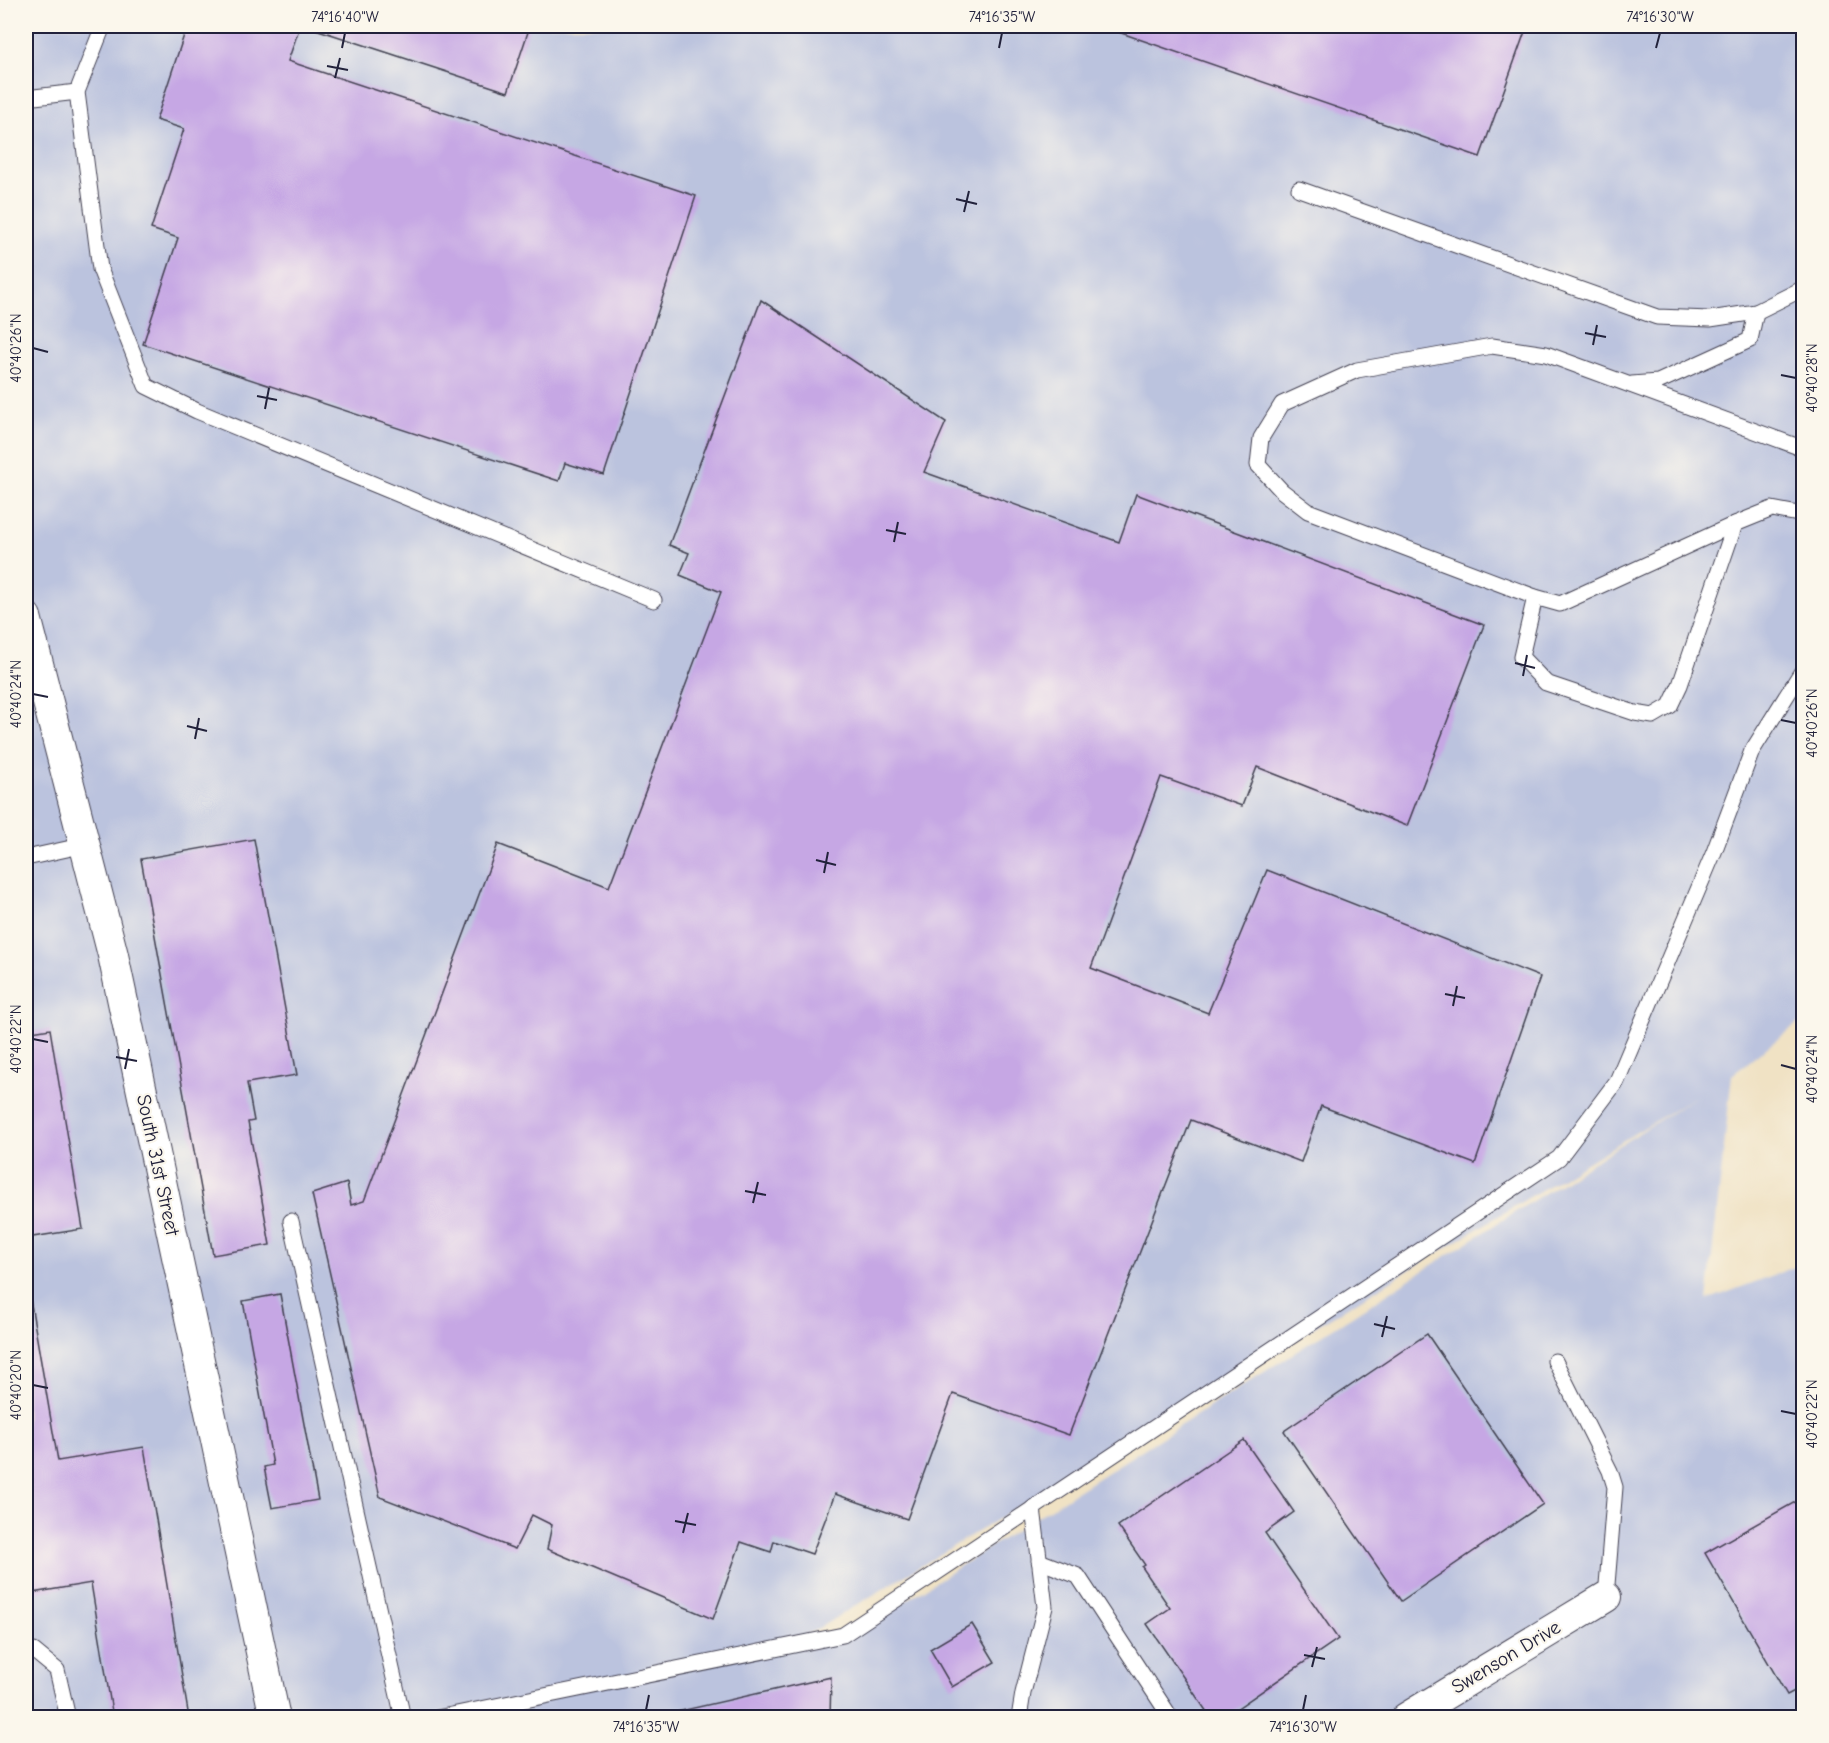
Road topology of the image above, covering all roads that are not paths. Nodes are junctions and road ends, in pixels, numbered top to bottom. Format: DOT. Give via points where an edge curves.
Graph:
graph roads {
  1 [pos="103,26"];
  2 [pos="76,92"];
  3 [pos="26,98"];
  4 [pos="1299,189"];
  5 [pos="1803,288"];
  6 [pos="1756,312"];
  7 [pos="1626,385"];
  8 [pos="1803,449"];
  9 [pos="1803,515"];
  10 [pos="1735,524"];
  11 [pos="1535,597"];
  12 [pos="654,600"];
  13 [pos="26,617"];
  14 [pos="1803,668"];
  15 [pos="85,845"];
  16 [pos="26,858"];
  17 [pos="291,1221"];
  18 [pos="1555,1361"];
  19 [pos="1033,1508"];
  20 [pos="1039,1561"];
  21 [pos="1606,1597"];
  22 [pos="26,1653"];
  23 [pos="68,1718"];
  24 [pos="275,1718"];
  25 [pos="403,1718"];
  26 [pos="437,1718"];
  27 [pos="1019,1718"];
  28 [pos="1171,1718"];
  29 [pos="1406,1718"];
  1 -- 2 [label="lane"];
  2 -- 3 [label="lane"];
  2 -- 12 [label="lane" via="100,269 146,386 197,411"];
  4 -- 6 [label="lane" via="1657,318 1710,319"];
  5 -- 6 [label="lane"];
  6 -- 7 [label="lane" via="1750,340 1658,382"];
  7 -- 8 [label="lane"];
  7 -- 11 [label="lane" via="1546,354 1492,346 1357,370 1282,404 1261,438 1258,465 1308,511"];
  9 -- 10 [label="lane" via="1772,509"];
  10 -- 11 [label="lane" via="1560,604"];
  10 -- 11 [label="lane" via="1680,685 1670,706 1653,716 1546,683 1521,657"];
  13 -- 15 [label="street, South 31st Street"];
  14 -- 19 [label="lane" via="1752,751 1714,852 1617,1081 1559,1158"];
  15 -- 16 [label="lane"];
  15 -- 24 [label="street, South 31st Street" via="113,955"];
  17 -- 25 [label="lane"];
  18 -- 21 [label="lane" via="1616,1487"];
  19 -- 20 [label="lane"];
  19 -- 26 [label="lane" via="843,1635"];
  20 -- 27 [label="lane" via="1045,1607"];
  20 -- 28 [label="lane" via="1078,1576"];
  21 -- 29 [label="street, Swenson Drive"];
  22 -- 23 [label="lane" via="34,1652 57,1670"];
}
